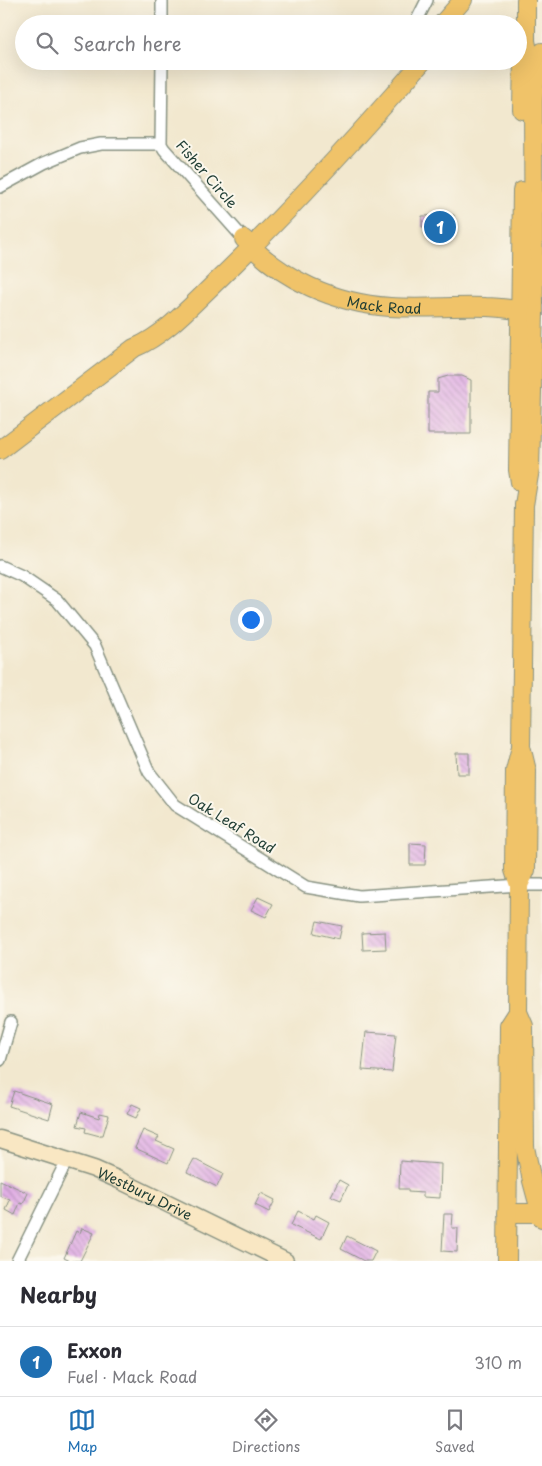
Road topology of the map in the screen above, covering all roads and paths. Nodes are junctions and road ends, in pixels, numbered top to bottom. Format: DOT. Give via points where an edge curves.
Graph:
graph roads {
  1 [pos="162,0"];
  2 [pos="427,0"];
  3 [pos="452,0"];
  4 [pos="463,0"];
  5 [pos="474,0"];
  6 [pos="526,0"];
  7 [pos="162,15"];
  8 [pos="420,15"];
  9 [pos="444,15"];
  10 [pos="449,15"];
  11 [pos="462,15"];
  12 [pos="526,15"];
  13 [pos="527,48"];
  14 [pos="542,52"];
  15 [pos="162,70"];
  16 [pos="400,70"];
  17 [pos="415,70"];
  18 [pos="523,70"];
  19 [pos="533,100"];
  20 [pos="161,144"];
  21 [pos="0,187"];
  22 [pos="248,243"];
  23 [pos="532,312"];
  24 [pos="0,450"];
  25 [pos="0,566"];
  26 [pos="519,885"];
  27 [pos="542,885"];
  28 [pos="518,1012"];
  29 [pos="11,1022"];
  30 [pos="0,1060"];
  31 [pos="0,1139"];
  32 [pos="67,1160"];
  33 [pos="507,1213"];
  34 [pos="541,1216"];
  35 [pos="18,1261"];
  36 [pos="285,1261"];
  37 [pos="507,1261"];
  1 -- 7 [label="street"];
  2 -- 8 [label="street"];
  3 -- 9 [label="main road"];
  4 -- 10 [label="main road"];
  5 -- 11 [label="main road"];
  6 -- 12 [label="main road"];
  13 -- 19 [label="main road"];
  14 -- 19 [label="main road"];
  15 -- 20 [label="street"];
  16 -- 22 [label="main road"];
  17 -- 22 [label="main road" via="348,146"];
  18 -- 23 [label="main road" via="522,178"];
  19 -- 23 [label="main road"];
  20 -- 21 [label="street, Fisher Circle" via="80,148"];
  20 -- 22 [label="street, Fisher Circle"];
  22 -- 23 [label="main road, Mack Road" via="288,276 340,299 390,307 488,306"];
  22 -- 24 [label="main road" via="142,334 134,348"];
  23 -- 26 [label="main road" via="530,469 524,505 521,747 527,771 526,870"];
  25 -- 26 [label="street, Oak Leaf Road" via="22,576 57,600 95,646 149,772 175,805 306,886 359,896"];
  26 -- 27 [label="street, Oak Leaf Road"];
  26 -- 28 [label="main road"];
  28 -- 33 [label="main road" via="509,1026"];
  28 -- 34 [label="main road" via="524,1026 525,1147"];
  29 -- 30 [label="street"];
  31 -- 32 [label="street, Westbury Drive"];
  32 -- 35 [label="street"];
  32 -- 36 [label="street, Westbury Drive" via="119,1180"];
  33 -- 34 [label="main road"];
  33 -- 37 [label="main road"];
}
